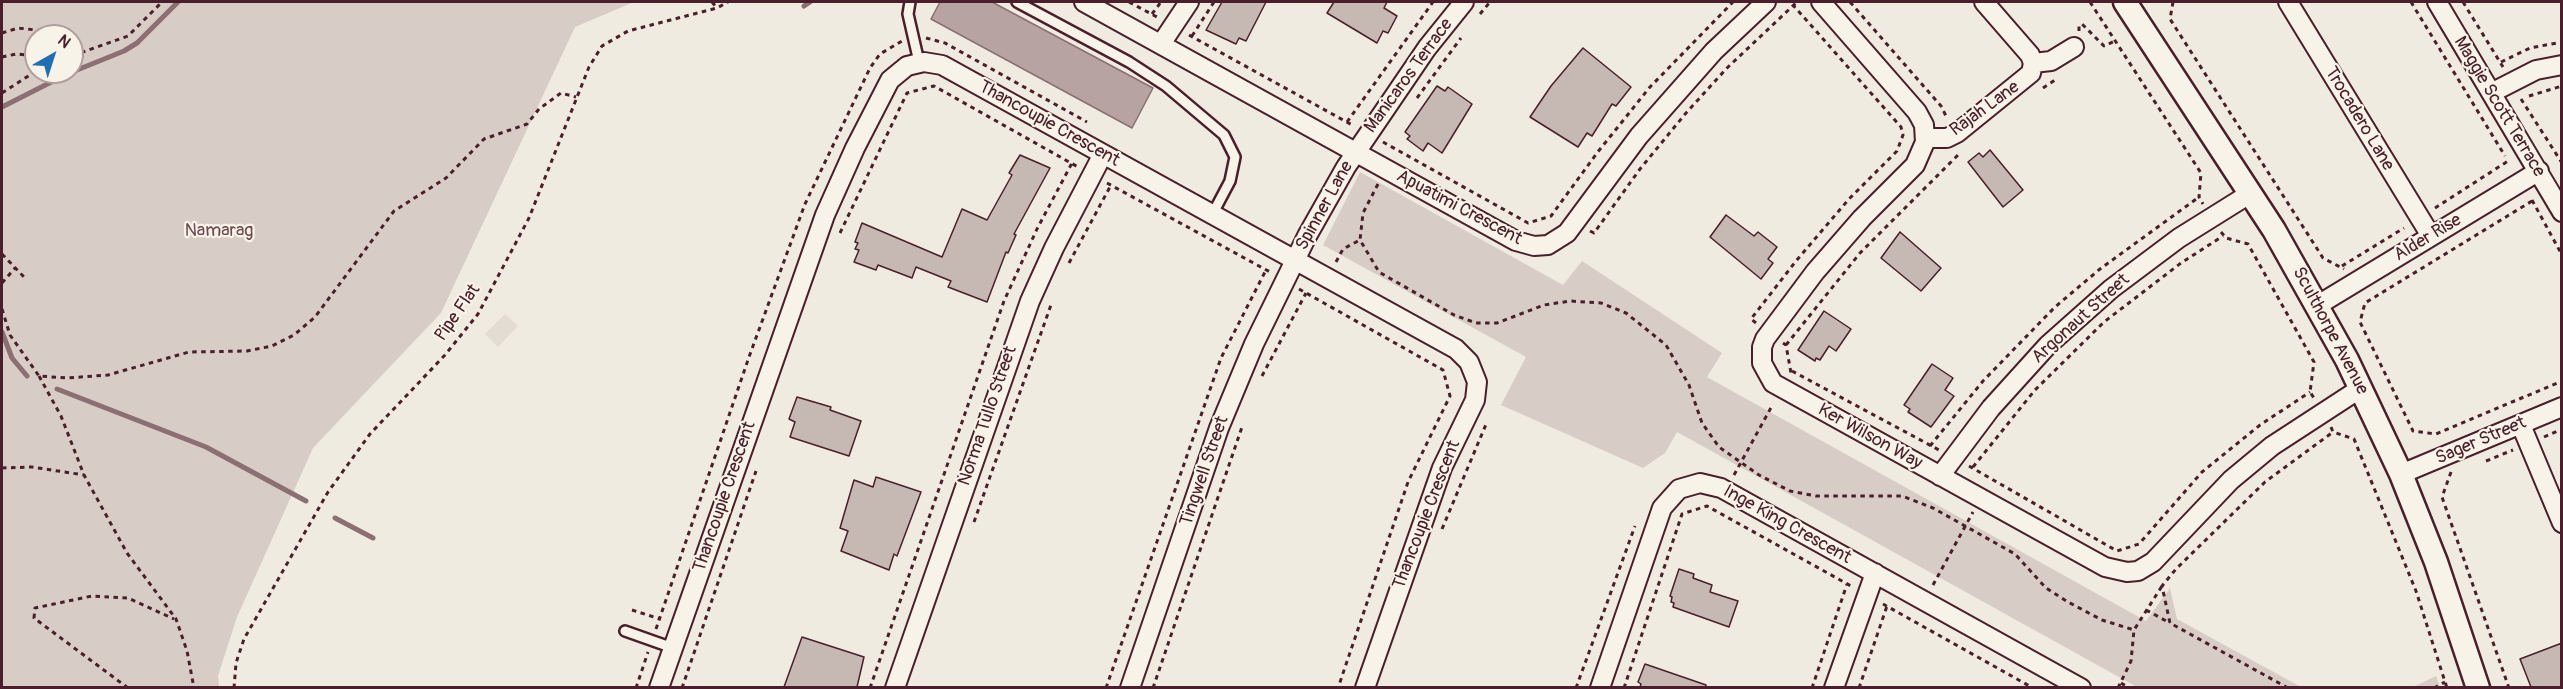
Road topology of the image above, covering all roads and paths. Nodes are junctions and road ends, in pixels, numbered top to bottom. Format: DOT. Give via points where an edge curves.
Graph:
graph roads {
  1 [pos="162,2"];
  2 [pos="712,2"];
  3 [pos="728,2"];
  4 [pos="910,2"];
  5 [pos="1017,2"];
  6 [pos="1084,2"];
  7 [pos="1161,2"];
  8 [pos="1189,2"];
  9 [pos="1214,2"];
  10 [pos="1434,2"];
  11 [pos="1464,2"];
  12 [pos="1490,2"];
  13 [pos="1733,2"];
  14 [pos="1766,2"];
  15 [pos="1797,2"];
  16 [pos="1821,2"];
  17 [pos="1984,2"];
  18 [pos="2091,2"];
  19 [pos="2126,2"];
  20 [pos="2173,2"];
  21 [pos="2288,2"];
  22 [pos="2410,2"];
  23 [pos="2437,2"];
  24 [pos="2463,2"];
  25 [pos="1793,5"];
  26 [pos="717,8"];
  27 [pos="1152,14"];
  28 [pos="1477,17"];
  29 [pos="24,29"];
  30 [pos="2,33"];
  31 [pos="1465,33"];
  32 [pos="1192,36"];
  33 [pos="914,39"];
  34 [pos="2115,41"];
  35 [pos="2078,42"];
  36 [pos="2562,42"];
  37 [pos="1161,44"];
  38 [pos="84,52"];
  39 [pos="24,55"];
  40 [pos="2,57"];
  41 [pos="919,62"];
  42 [pos="2033,63"];
  43 [pos="2562,65"];
  44 [pos="2058,78"];
  45 [pos="24,79"];
  46 [pos="2562,86"];
  47 [pos="2039,91"];
  48 [pos="2,93"];
  49 [pos="2491,93"];
  50 [pos="576,97"];
  51 [pos="1417,99"];
  52 [pos="1347,122"];
  53 [pos="1089,123"];
  54 [pos="1392,134"];
  55 [pos="1926,138"];
  56 [pos="1386,143"];
  57 [pos="1964,150"];
  58 [pos="1356,152"];
  59 [pos="1103,154"];
  60 [pos="2508,161"];
  61 [pos="1072,163"];
  62 [pos="2562,164"];
  63 [pos="1387,169"];
  64 [pos="2539,171"];
  65 [pos="1092,175"];
  66 [pos="1110,185"];
  67 [pos="2251,194"];
  68 [pos="2199,197"];
  69 [pos="2562,212"];
  70 [pos="1212,215"];
  71 [pos="1576,221"];
  72 [pos="1528,223"];
  73 [pos="839,234"];
  74 [pos="2431,236"];
  75 [pos="2,254"];
  76 [pos="2562,255"];
  77 [pos="1296,261"];
  78 [pos="1068,265"];
  79 [pos="2342,266"];
  80 [pos="15,268"];
  81 [pos="1266,270"];
  82 [pos="24,277"];
  83 [pos="1286,281"];
  84 [pos="2,283"];
  85 [pos="1306,293"];
  86 [pos="1054,296"];
  87 [pos="2318,305"];
  88 [pos="2,309"];
  89 [pos="1769,332"];
  90 [pos="1786,345"];
  91 [pos="1792,370"];
  92 [pos="39,376"];
  93 [pos="2562,381"];
  94 [pos="1257,385"];
  95 [pos="1782,388"];
  96 [pos="2361,388"];
  97 [pos="2562,408"];
  98 [pos="1244,418"];
  99 [pos="2521,425"];
  100 [pos="2562,429"];
  101 [pos="2529,443"];
  102 [pos="1953,458"];
  103 [pos="2485,461"];
  104 [pos="1740,463"];
  105 [pos="2,468"];
  106 [pos="758,468"];
  107 [pos="1972,468"];
  108 [pos="2401,474"];
  109 [pos="2451,474"];
  110 [pos="84,475"];
  111 [pos="1940,476"];
  112 [pos="1991,479"];
  113 [pos="1726,490"];
  114 [pos="1981,498"];
  115 [pos="1714,511"];
  116 [pos="1637,521"];
  117 [pos="2562,523"];
  118 [pos="1965,526"];
  119 [pos="971,531"];
  120 [pos="1875,573"];
  121 [pos="1847,584"];
  122 [pos="2162,586"];
  123 [pos="1866,594"];
  124 [pos="1924,601"];
  125 [pos="1887,606"];
  126 [pos="632,610"];
  127 [pos="2146,610"];
  128 [pos="660,619"];
  129 [pos="176,620"];
  130 [pos="2170,623"];
  131 [pos="2134,630"];
  132 [pos="625,631"];
  133 [pos="652,641"];
  134 [pos="673,648"];
  135 [pos="2445,682"];
  136 [pos="2121,683"];
  137 [pos="2074,686"];
  138 [pos="128,687"];
  139 [pos="194,687"];
  140 [pos="234,687"];
  141 [pos="636,687"];
  142 [pos="659,687"];
  143 [pos="682,687"];
  144 [pos="870,687"];
  145 [pos="895,687"];
  146 [pos="1106,687"];
  147 [pos="1130,687"];
  148 [pos="1153,687"];
  149 [pos="1338,687"];
  150 [pos="1365,687"];
  151 [pos="1576,687"];
  152 [pos="1600,687"];
  153 [pos="1624,687"];
  154 [pos="1812,687"];
  155 [pos="1834,687"];
  156 [pos="1859,687"];
  157 [pos="2033,687"];
  158 [pos="2118,687"];
  159 [pos="2129,687"];
  160 [pos="2288,687"];
  161 [pos="2434,687"];
  162 [pos="2447,687"];
  163 [pos="2478,687"];
  164 [pos="2509,687"];
  1 -- 38 [label="path" via="128,36"];
  2 -- 26 [label="path"];
  3 -- 26 [label="path, Pipe Flat"];
  4 -- 33 [label="lane" via="908,14"];
  5 -- 70 [label="lane" via="1138,68 1166,86 1224,135 1234,157 1230,181"];
  6 -- 37 [label="street, Apuatimi Crescent"];
  7 -- 27 [label="path"];
  8 -- 37 [label="street"];
  9 -- 32 [label="path"];
  10 -- 52 [label="path"];
  11 -- 58 [label="street, Manicaros Terrace" via="1427,48"];
  12 -- 28 [label="path"];
  13 -- 72 [label="path" via="1650,87 1551,216"];
  14 -- 71 [label="street, Apuatimi Crescent" via="1714,51 1639,136"];
  15 -- 25 [label="path"];
  16 -- 55 [label="street" via="1917,112"];
  17 -- 42 [label="street, Rajah Lane"];
  18 -- 34 [label="path"];
  19 -- 67 [label="street, Sculthorpe Avenue"];
  20 -- 79 [label="path" via="2170,19 2316,248 2323,258"];
  21 -- 74 [label="street, Trocadero Lane"];
  22 -- 60 [label="path"];
  23 -- 49 [label="street, Maggie Scott Terrace"];
  24 -- 36 [label="path" via="2500,62 2530,48"];
  25 -- 71 [label="path" via="1686,113 1594,233"];
  25 -- 89 [label="path" via="1901,127 1903,135 1897,151 1849,199 1751,319"];
  26 -- 50 [label="path, Pipe Flat" via="628,31 602,46"];
  29 -- 30 [label="path"];
  31 -- 51 [label="path"];
  33 -- 41 [label="lane"];
  33 -- 53 [label="path" via="923,37 945,43"];
  33 -- 128 [label="path" via="891,45 870,68 805,204"];
  34 -- 35 [label="path" via="2104,46 2082,24 2078,28"];
  34 -- 68 [label="path" via="2201,173"];
  35 -- 42 [label="street, Rajah Lane" via="2051,61"];
  37 -- 58 [label="street, Apuatimi Crescent"];
  39 -- 40 [label="path"];
  41 -- 59 [label="street, Thancoupie Crescent" via="942,65"];
  41 -- 134 [label="street, Thancoupie Crescent" via="901,69 890,80 825,215"];
  42 -- 55 [label="street, Rajah Lane" via="2026,80 1957,133 1947,138"];
  43 -- 49 [label="street" via="2536,70"];
  44 -- 47 [label="path"];
  45 -- 48 [label="path"];
  46 -- 62 [label="path" via="2522,100"];
  49 -- 64 [label="street, Maggie Scott Terrace"];
  50 -- 92 [label="path" via="561,93 538,109 527,124 484,139 446,178 394,211 315,317 294,335 272,346 247,351 189,352 108,375"];
  50 -- 140 [label="path, Pipe Flat" via="529,218 478,314 370,434 328,492 244,639"];
  54 -- 56 [label="path"];
  55 -- 89 [label="street, Ker Wilson Way" via="1917,162 1862,218"];
  57 -- 90 [label="path" via="1860,253"];
  58 -- 63 [label="street, Apuatimi Crescent"];
  58 -- 77 [label="street, Spinner Lane"];
  59 -- 65 [label="street, Norma Tullo Street"];
  59 -- 70 [label="street, Thancoupie Crescent"];
  61 -- 65 [label="path"];
  61 -- 73 [label="path" via="934,86 907,93"];
  61 -- 144 [label="path" via="1004,301"];
  63 -- 71 [label="street, Apuatimi Crescent" via="1523,244 1551,243 1564,236"];
  63 -- 104 [label="path" via="1363,213 1361,227 1360,240 1379,272 1454,315 1476,322 1497,323 1544,305 1570,301 1601,303 1626,313 1666,345 1689,385 1702,423 1719,447"];
  64 -- 69 [label="street, Maggie Scott Terrace"];
  64 -- 74 [label="street, Alder Rise"];
  65 -- 66 [label="path"];
  65 -- 145 [label="street, Norma Tullo Street" via="1030,301"];
  66 -- 78 [label="path"];
  66 -- 81 [label="path"];
  67 -- 87 [label="street, Sculthorpe Avenue"];
  67 -- 102 [label="street, Argonaut Street" via="2179,238 2111,289 2048,345 1991,408"];
  70 -- 77 [label="street, Thancoupie Crescent"];
  74 -- 87 [label="street, Alder Rise"];
  75 -- 80 [label="path"];
  76 -- 93 [label="path" via="2532,201 2365,303 2360,322 2413,431 2436,434"];
  77 -- 83 [label="street, Tingwell Street"];
  77 -- 150 [label="street, Thancoupie Crescent" via="1456,350 1469,362 1477,382 1475,400 1430,500"];
  80 -- 82 [label="path"];
  80 -- 84 [label="path"];
  81 -- 83 [label="path"];
  81 -- 146 [label="path" via="1221,358"];
  83 -- 85 [label="path"];
  83 -- 147 [label="street, Tingwell Street" via="1235,385"];
  85 -- 94 [label="path"];
  85 -- 149 [label="path" via="1443,370 1450,396 1408,482"];
  86 -- 119 [label="path"];
  87 -- 96 [label="street, Sculthorpe Avenue"];
  88 -- 92 [label="path" via="10,335"];
  89 -- 90 [label="path"];
  89 -- 95 [label="street, Ker Wilson Way" via="1762,347 1762,363 1768,378"];
  90 -- 91 [label="path"];
  91 -- 95 [label="path"];
  91 -- 102 [label="path"];
  92 -- 110 [label="path" via="61,416"];
  95 -- 104 [label="path"];
  95 -- 111 [label="street, Ker Wilson Way"];
  96 -- 108 [label="street, Sculthorpe Avenue"];
  96 -- 114 [label="street, Ker Wilson Way" via="2272,446 2231,480 2156,560 2138,571 2119,572 2105,567"];
  97 -- 99 [label="street, Sager Street"];
  98 -- 148 [label="path"];
  99 -- 101 [label="street"];
  99 -- 108 [label="street, Sager Street"];
  100 -- 101 [label="path"];
  101 -- 103 [label="path"];
  101 -- 117 [label="street"];
  102 -- 107 [label="path"];
  102 -- 111 [label="street, Argonaut Street"];
  104 -- 113 [label="path"];
  104 -- 118 [label="path" via="1790,491 1816,496 1902,496"];
  105 -- 110 [label="path" via="32,467"];
  106 -- 143 [label="path"];
  107 -- 112 [label="path"];
  107 -- 112 [label="path" via="2035,390 2104,322 2223,236 2248,244 2314,362 2310,392 2260,425 2202,472 2139,544 2117,551"];
  108 -- 163 [label="street, Sculthorpe Avenue"];
  109 -- 164 [label="path" via="2442,497"];
  110 -- 129 [label="path" via="127,553"];
  111 -- 114 [label="street, Ker Wilson Way"];
  112 -- 114 [label="path"];
  113 -- 115 [label="path"];
  113 -- 120 [label="street, Inge King Crescent"];
  113 -- 152 [label="street, Inge King Crescent" via="1696,483 1679,489 1666,501"];
  114 -- 118 [label="path"];
  115 -- 121 [label="path"];
  115 -- 153 [label="path" via="1707,506 1682,514"];
  116 -- 151 [label="path"];
  118 -- 124 [label="path"];
  118 -- 131 [label="path" via="2015,554 2046,588 2068,603"];
  120 -- 123 [label="street"];
  120 -- 124 [label="street, Inge King Crescent"];
  121 -- 123 [label="path"];
  121 -- 154 [label="path"];
  122 -- 127 [label="path"];
  122 -- 130 [label="path"];
  122 -- 135 [label="path" via="2265,482 2333,432 2354,439 2416,591"];
  123 -- 125 [label="path"];
  123 -- 155 [label="street"];
  124 -- 137 [label="street, Inge King Crescent"];
  125 -- 156 [label="path"];
  125 -- 157 [label="path"];
  126 -- 128 [label="path"];
  127 -- 130 [label="path"];
  127 -- 131 [label="path"];
  128 -- 133 [label="path"];
  129 -- 138 [label="path" via="128,598 92,597 35,608 34,618"];
  129 -- 139 [label="path"];
  130 -- 160 [label="path"];
  131 -- 136 [label="path" via="2131,661"];
  132 -- 133 [label="lane"];
  133 -- 134 [label="lane"];
  133 -- 141 [label="path"];
  134 -- 142 [label="street, Thancoupie Crescent"];
  135 -- 161 [label="path"];
  135 -- 162 [label="path"];
  136 -- 158 [label="path"];
  136 -- 159 [label="path"];
}
